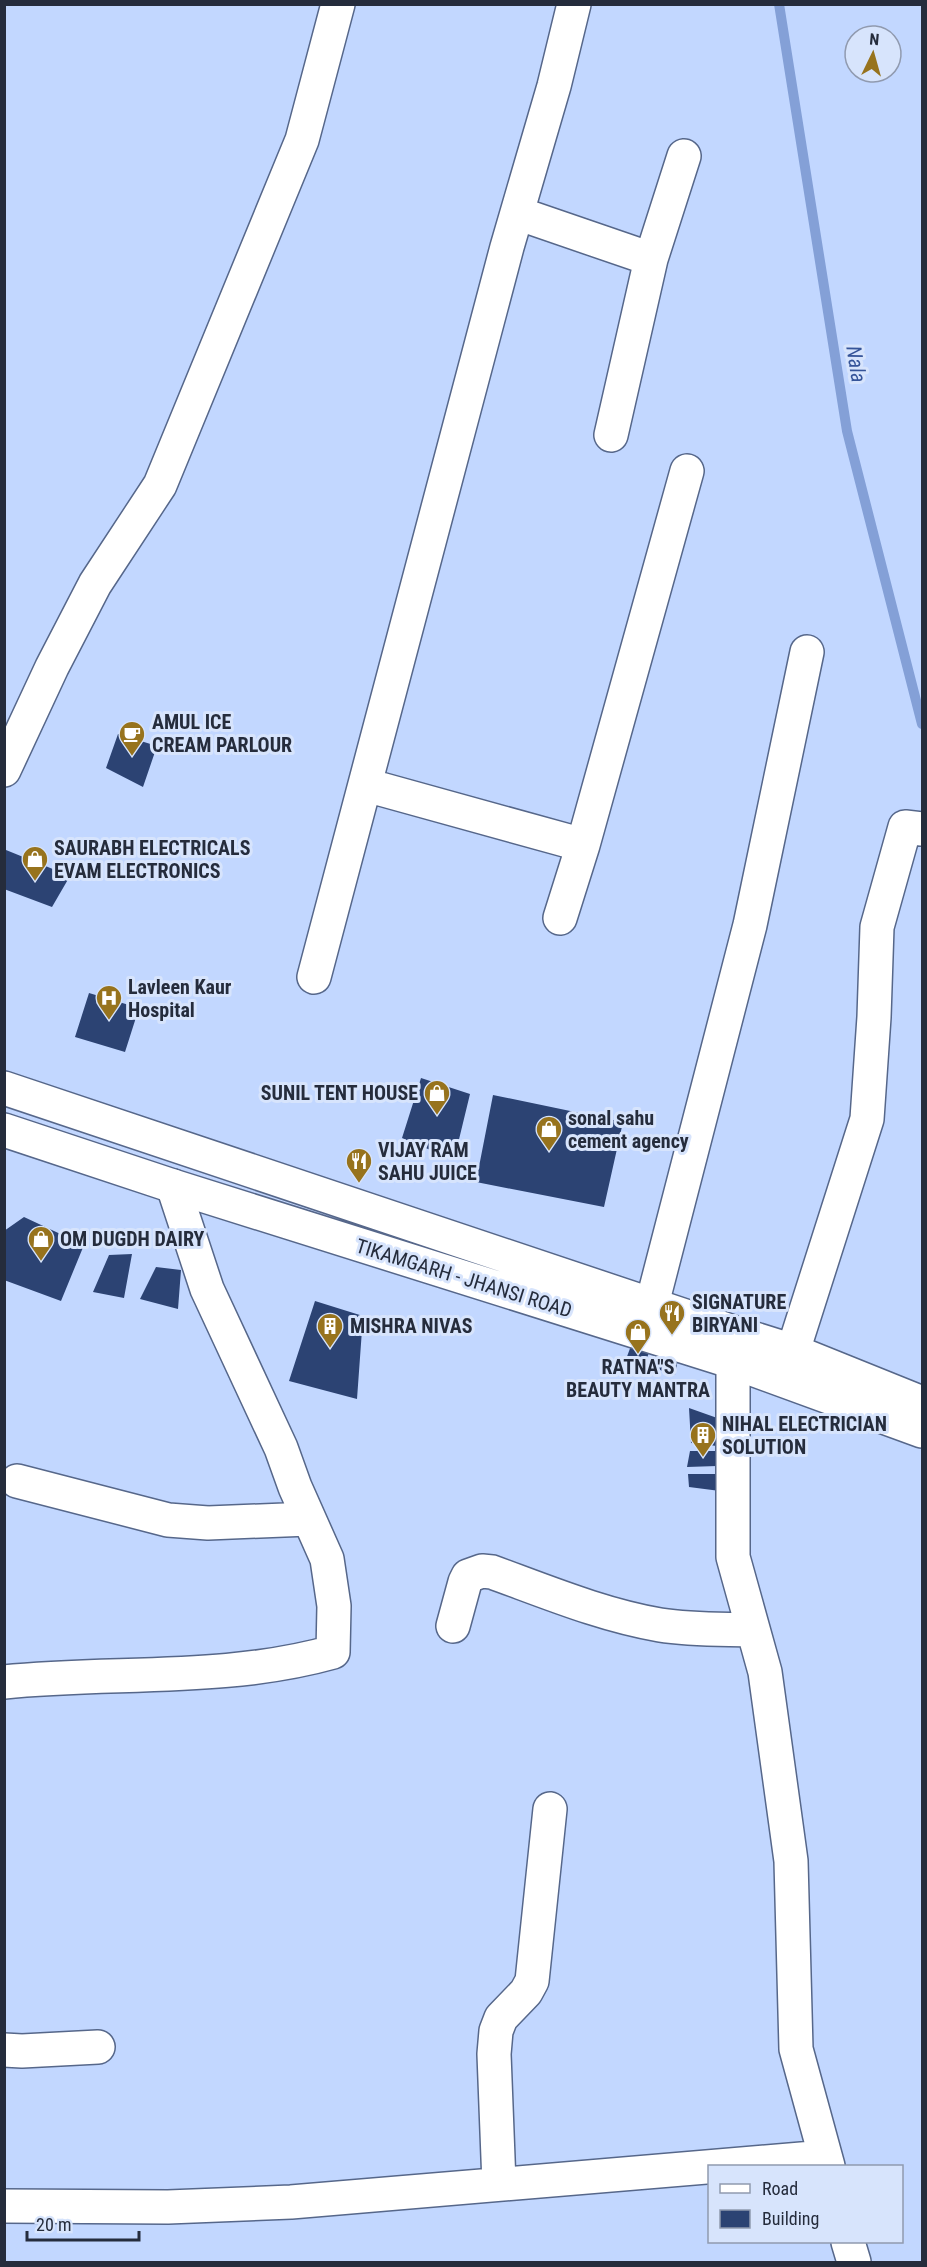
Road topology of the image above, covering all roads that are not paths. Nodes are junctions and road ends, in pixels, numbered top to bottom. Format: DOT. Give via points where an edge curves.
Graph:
graph roads {
  1 [pos="338,4"];
  2 [pos="574,4"];
  3 [pos="684,156"];
  4 [pos="517,213"];
  5 [pos="651,259"];
  6 [pos="611,435"];
  7 [pos="687,471"];
  8 [pos="807,652"];
  9 [pos="4,770"];
  10 [pos="366,785"];
  11 [pos="914,828"];
  12 [pos="583,845"];
  13 [pos="560,918"];
  14 [pos="314,977"];
  15 [pos="4,1088"];
  16 [pos="4,1130"];
  17 [pos="256,1172"];
  18 [pos="173,1186"];
  19 [pos="243,1209"];
  20 [pos="652,1304"];
  21 [pos="733,1347"];
  22 [pos="793,1351"];
  23 [pos="922,1403"];
  24 [pos="922,1431"];
  25 [pos="17,1481"];
  26 [pos="309,1519"];
  27 [pos="453,1626"];
  28 [pos="753,1630"];
  29 [pos="4,1682"];
  30 [pos="550,1809"];
  31 [pos="98,2047"];
  32 [pos="4,2050"];
  33 [pos="827,2162"];
  34 [pos="782,2165"];
  35 [pos="708,2170"];
  36 [pos="500,2184"];
  37 [pos="4,2206"];
  38 [pos="849,2243"];
  39 [pos="854,2262"];
  1 -- 9 [label="street" via="302,140 160,485 95,584"];
  2 -- 4 [label="street"];
  3 -- 5 [label="street"];
  4 -- 5 [label="street"];
  4 -- 10 [label="street"];
  5 -- 6 [label="street"];
  7 -- 12 [label="street"];
  8 -- 20 [label="street" via="750,925"];
  10 -- 12 [label="street"];
  10 -- 14 [label="street"];
  11 -- 22 [label="street" via="877,927 867,1119"];
  12 -- 13 [label="street"];
  15 -- 17 [label="street"];
  16 -- 18 [label="street, TIKAMGARH - JHANSI ROAD"];
  17 -- 19 [label="street"];
  17 -- 20 [label="street"];
  18 -- 19 [label="street, TIKAMGARH - JHANSI ROAD"];
  18 -- 26 [label="street" via="207,1289 281,1448"];
  19 -- 21 [label="street, TIKAMGARH - JHANSI ROAD"];
  20 -- 21 [label="street"];
  21 -- 22 [label="street"];
  21 -- 24 [label="street, TIKAMGARH - JHANSI ROAD"];
  21 -- 28 [label="street" via="733,1557"];
  22 -- 23 [label="street"];
  25 -- 26 [label="street" via="168,1520 208,1523"];
  26 -- 29 [label="street" via="327,1559 334,1606 333,1653 249,1670"];
  27 -- 28 [label="street" via="468,1576 482,1571 592,1608 660,1625"];
  28 -- 33 [label="street" via="765,1672 791,1862 796,2049"];
  30 -- 36 [label="street" via="532,1981 501,2018 496,2031"];
  31 -- 32 [label="street"];
  33 -- 34 [label="street"];
  35 -- 36 [label="street"];
  36 -- 37 [label="street" via="291,2202 168,2207"];
  38 -- 39 [label="street"];
}
